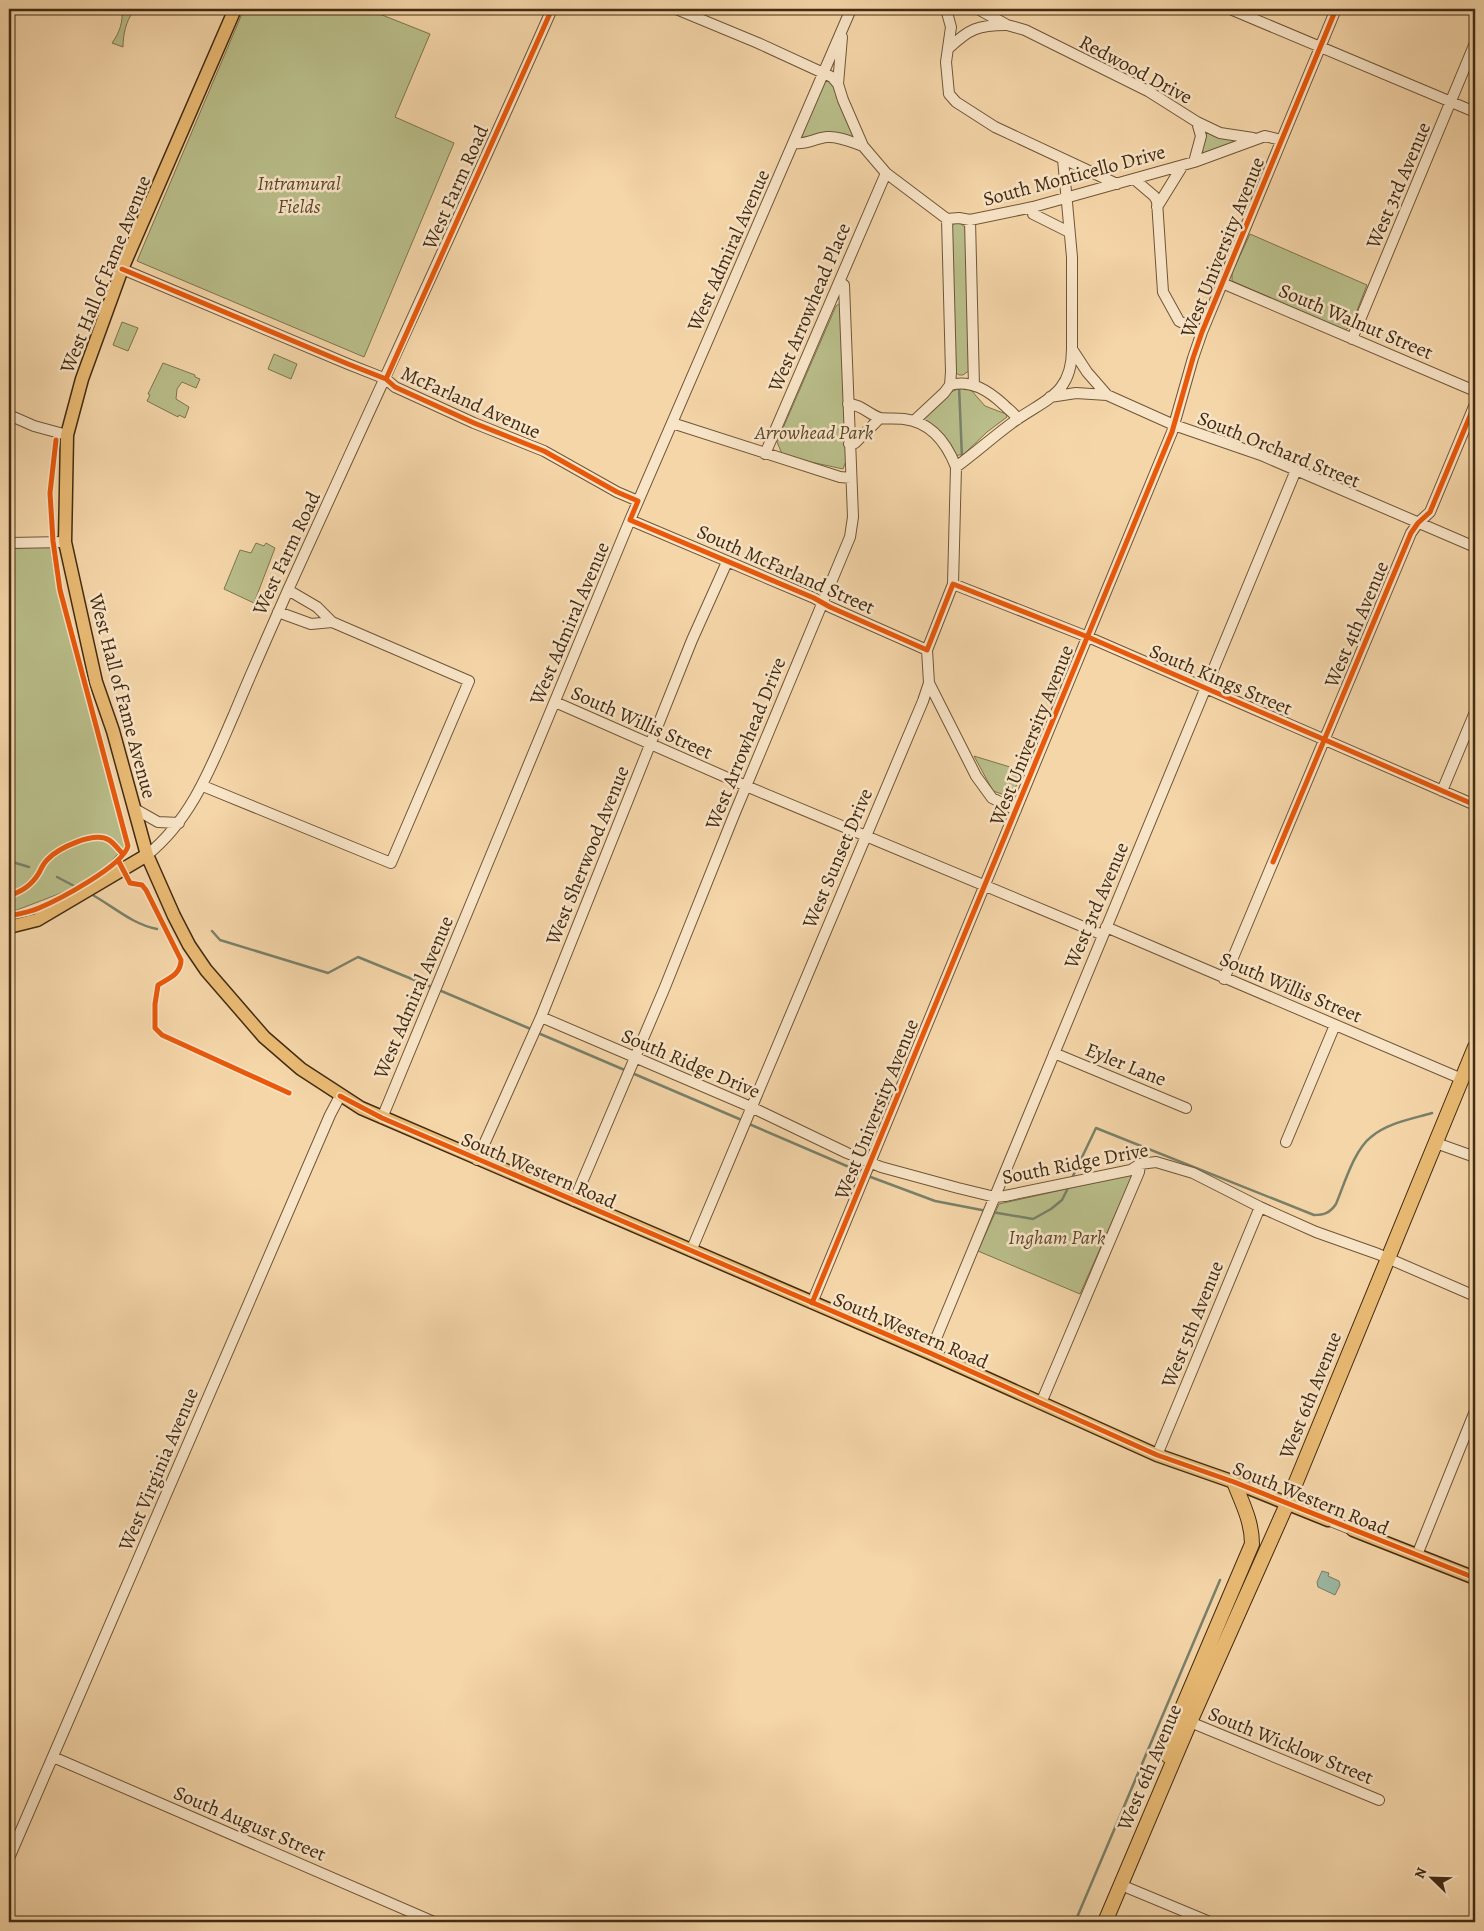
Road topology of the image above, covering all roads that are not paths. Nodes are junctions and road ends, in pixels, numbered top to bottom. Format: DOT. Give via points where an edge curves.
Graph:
graph roads {
  1 [pos="235,9"];
  2 [pos="552,9"];
  3 [pos="676,9"];
  4 [pos="851,9"];
  5 [pos="946,9"];
  6 [pos="978,9"];
  7 [pos="1230,9"];
  8 [pos="1336,9"];
  9 [pos="1007,25"];
  10 [pos="843,28"];
  11 [pos="1475,44"];
  12 [pos="1321,47"];
  13 [pos="949,48"];
  14 [pos="824,73"];
  15 [pos="838,84"];
  16 [pos="1451,101"];
  17 [pos="1475,112"];
  18 [pos="1197,122"];
  19 [pos="1254,138"];
  20 [pos="1281,140"];
  21 [pos="795,143"];
  22 [pos="862,146"];
  23 [pos="1063,159"];
  24 [pos="1194,162"];
  25 [pos="1183,165"];
  26 [pos="886,173"];
  27 [pos="1134,179"];
  28 [pos="1117,184"];
  29 [pos="1066,198"];
  30 [pos="1033,207"];
  31 [pos="1158,207"];
  32 [pos="947,220"];
  33 [pos="970,220"];
  34 [pos="1070,232"];
  35 [pos="122,269"];
  36 [pos="839,282"];
  37 [pos="1222,283"];
  38 [pos="1202,332"];
  39 [pos="1352,339"];
  40 [pos="1072,349"];
  41 [pos="386,378"];
  42 [pos="950,385"];
  43 [pos="974,386"];
  44 [pos="1475,391"];
  45 [pos="1106,395"];
  46 [pos="1050,397"];
  47 [pos="848,404"];
  48 [pos="1475,404"];
  49 [pos="9,415"];
  50 [pos="880,418"];
  51 [pos="1018,419"];
  52 [pos="914,421"];
  53 [pos="672,423"];
  54 [pos="1174,425"];
  55 [pos="68,435"];
  56 [pos="849,444"];
  57 [pos="765,454"];
  58 [pos="956,467"];
  59 [pos="1296,470"];
  60 [pos="850,478"];
  61 [pos="638,501"];
  62 [pos="630,520"];
  63 [pos="1418,523"];
  64 [pos="65,542"];
  65 [pos="9,543"];
  66 [pos="1475,547"];
  67 [pos="727,562"];
  68 [pos="953,584"];
  69 [pos="288,590"];
  70 [pos="822,603"];
  71 [pos="278,612"];
  72 [pos="332,622"];
  73 [pos="1088,637"];
  74 [pos="928,650"];
  75 [pos="929,683"];
  76 [pos="1206,689"];
  77 [pos="554,702"];
  78 [pos="1475,712"];
  79 [pos="1323,740"];
  80 [pos="650,744"];
  81 [pos="203,786"];
  82 [pos="746,786"];
  83 [pos="1442,791"];
  84 [pos="1475,805"];
  85 [pos="135,809"];
  86 [pos="1016,810"];
  87 [pos="179,822"];
  88 [pos="865,836"];
  89 [pos="147,855"];
  90 [pos="985,886"];
  91 [pos="9,927"];
  92 [pos="1104,931"];
  93 [pos="1224,978"];
  94 [pos="539,1021"];
  95 [pos="1335,1025"];
  96 [pos="1475,1047"];
  97 [pos="1054,1053"];
  98 [pos="635,1057"];
  99 [pos="1462,1079"];
  100 [pos="340,1096"];
  101 [pos="751,1107"];
  102 [pos="1186,1108"];
  103 [pos="382,1118"];
  104 [pos="1286,1142"];
  105 [pos="1436,1142"];
  106 [pos="1475,1157"];
  107 [pos="478,1160"];
  108 [pos="1140,1164"];
  109 [pos="869,1166"];
  110 [pos="995,1197"];
  111 [pos="574,1201"];
  112 [pos="1260,1207"];
  113 [pos="691,1251"];
  114 [pos="1388,1259"];
  115 [pos="1475,1296"];
  116 [pos="812,1303"];
  117 [pos="930,1353"];
  118 [pos="1041,1403"];
  119 [pos="1475,1411"];
  120 [pos="1157,1455"];
  121 [pos="1234,1482"];
  122 [pos="1287,1504"];
  123 [pos="1328,1520"];
  124 [pos="1353,1530"];
  125 [pos="1417,1555"];
  126 [pos="1475,1578"];
  127 [pos="1190,1722"];
  128 [pos="53,1757"];
  129 [pos="1379,1800"];
  130 [pos="1154,1807"];
  131 [pos="9,1858"];
  132 [pos="1121,1885"];
  133 [pos="434,1922"];
  134 [pos="1105,1922"];
  135 [pos="1210,1922"];
  1 -- 35 [label="main road, West Hall of Fame Avenue"];
  2 -- 41 [label="street, West Farm Road"];
  3 -- 14 [label="street"];
  4 -- 10 [label="street"];
  5 -- 13 [label="street" via="951,27"];
  6 -- 9 [label="street, Redwood Drive"];
  7 -- 12 [label="street"];
  8 -- 12 [label="street, West University Avenue"];
  9 -- 13 [label="street" via="979,26"];
  9 -- 18 [label="street, Redwood Drive" via="1025,30 1148,91"];
  10 -- 14 [label="street"];
  10 -- 15 [label="street"];
  11 -- 16 [label="street, West 3rd Avenue"];
  12 -- 16 [label="street"];
  12 -- 20 [label="street, West University Avenue"];
  13 -- 23 [label="street" via="946,62 949,94 956,102 989,124"];
  14 -- 15 [label="street"];
  14 -- 21 [label="street, West Admiral Avenue"];
  15 -- 22 [label="street"];
  16 -- 17 [label="street"];
  16 -- 39 [label="street, West 3rd Avenue"];
  18 -- 19 [label="street, Redwood Drive" via="1220,133"];
  18 -- 24 [label="street" via="1201,136"];
  19 -- 20 [label="street, South Monticello Drive" via="1264,136"];
  19 -- 24 [label="street, South Monticello Drive"];
  20 -- 37 [label="street, West University Avenue"];
  21 -- 22 [label="street" via="827,137"];
  21 -- 53 [label="street, West Admiral Avenue"];
  22 -- 26 [label="street"];
  23 -- 28 [label="street"];
  23 -- 29 [label="street"];
  24 -- 25 [label="street, South Monticello Drive"];
  25 -- 27 [label="street, South Monticello Drive"];
  25 -- 31 [label="street"];
  26 -- 32 [label="street"];
  26 -- 36 [label="street, West Arrowhead Place"];
  27 -- 28 [label="street, South Monticello Drive"];
  27 -- 31 [label="street" via="1154,196"];
  28 -- 29 [label="street, South Monticello Drive"];
  29 -- 30 [label="street, South Monticello Drive"];
  29 -- 34 [label="street"];
  30 -- 33 [label="street, South Monticello Drive"];
  30 -- 34 [label="street" via="1032,214"];
  31 -- 38 [label="street" via="1164,292 1180,321"];
  32 -- 33 [label="street, South Monticello Drive"];
  32 -- 42 [label="street"];
  33 -- 43 [label="street"];
  34 -- 40 [label="street"];
  35 -- 41 [label="street, McFarland Avenue"];
  35 -- 55 [label="main road, West Hall of Fame Avenue" via="91,349"];
  36 -- 47 [label="street, West Arrowhead Drive" via="844,285"];
  36 -- 57 [label="street, West Arrowhead Place"];
  37 -- 38 [label="street, West University Avenue"];
  37 -- 39 [label="street, South Walnut Street"];
  38 -- 54 [label="street, West University Avenue"];
  39 -- 44 [label="street, South Walnut Street"];
  40 -- 45 [label="street, South Orchard Street"];
  40 -- 46 [label="street" via="1069,374"];
  41 -- 61 [label="street, McFarland Avenue" via="395,388 544,451"];
  41 -- 69 [label="street, West Farm Road"];
  42 -- 43 [label="street" via="959,382"];
  42 -- 52 [label="street"];
  43 -- 51 [label="street" via="988,391"];
  45 -- 46 [label="street" via="1076,393"];
  45 -- 54 [label="street, South Orchard Street"];
  46 -- 51 [label="street"];
  47 -- 50 [label="street" via="855,404"];
  47 -- 56 [label="street, West Arrowhead Drive"];
  48 -- 63 [label="street, West 4th Avenue" via="1430,512"];
  49 -- 55 [label="street"];
  50 -- 52 [label="street"];
  50 -- 56 [label="street" via="855,443"];
  51 -- 58 [label="street"];
  52 -- 58 [label="street, West Sunset Drive" via="931,429 949,450"];
  53 -- 57 [label="street"];
  53 -- 61 [label="street, West Admiral Avenue"];
  54 -- 59 [label="street, South Orchard Street"];
  54 -- 73 [label="street, West University Avenue"];
  55 -- 64 [label="main road, West Hall of Fame Avenue"];
  56 -- 60 [label="street, West Arrowhead Drive"];
  57 -- 60 [label="street"];
  58 -- 68 [label="street, West Sunset Drive"];
  59 -- 63 [label="street, South Orchard Street"];
  59 -- 76 [label="street, West 3rd Avenue"];
  60 -- 70 [label="street, West Arrowhead Drive" via="853,517 850,536"];
  61 -- 62 [label="street, West Admiral Avenue"];
  62 -- 67 [label="street, South McFarland Street"];
  62 -- 77 [label="street, West Admiral Avenue"];
  63 -- 66 [label="street, South Orchard Street"];
  63 -- 79 [label="street, West 4th Avenue"];
  64 -- 65 [label="street"];
  64 -- 85 [label="main road, West Hall of Fame Avenue" via="96,682"];
  67 -- 70 [label="street, South McFarland Street"];
  67 -- 80 [label="street, West Sherwood Avenue"];
  68 -- 73 [label="street, South Kings Street"];
  68 -- 74 [label="street, West Sunset Drive"];
  69 -- 71 [label="street, West Farm Road"];
  69 -- 72 [label="street" via="317,607"];
  70 -- 74 [label="street, South McFarland Street"];
  70 -- 82 [label="street, West Arrowhead Drive"];
  71 -- 72 [label="street" via="311,624"];
  71 -- 81 [label="street, West Farm Road"];
  72 -- 81 [label="street" via="469,681 391,862"];
  73 -- 76 [label="street, South Kings Street"];
  73 -- 86 [label="street, West University Avenue"];
  74 -- 75 [label="street, West Sunset Drive"];
  75 -- 86 [label="street" via="976,776 992,798"];
  75 -- 88 [label="street, West Sunset Drive"];
  76 -- 79 [label="street, South Kings Street"];
  76 -- 92 [label="street, West 3rd Avenue"];
  77 -- 80 [label="street, South Willis Street"];
  77 -- 103 [label="street, West Admiral Avenue"];
  78 -- 83 [label="street"];
  79 -- 83 [label="street, South Kings Street"];
  79 -- 93 [label="street, West 4th Avenue"];
  80 -- 82 [label="street, South Willis Street"];
  80 -- 94 [label="street, West Sherwood Avenue"];
  81 -- 87 [label="street, West Farm Road"];
  82 -- 88 [label="street, South Willis Street"];
  82 -- 98 [label="street, West Arrowhead Drive"];
  83 -- 84 [label="street, South Kings Street"];
  85 -- 87 [label="street" via="158,822"];
  85 -- 89 [label="main road, West Hall of Fame Avenue"];
  86 -- 90 [label="street, West University Avenue"];
  87 -- 89 [label="street, West Farm Road"];
  88 -- 90 [label="street, South Willis Street"];
  88 -- 101 [label="street, West Sunset Drive"];
  89 -- 91 [label="main road" via="37,920"];
  89 -- 100 [label="main road, West Hall of Fame Avenue" via="174,916 206,970 264,1036 301,1069"];
  90 -- 92 [label="street, South Willis Street"];
  90 -- 109 [label="street, West University Avenue"];
  92 -- 93 [label="street, South Willis Street"];
  92 -- 97 [label="street, West 3rd Avenue"];
  93 -- 95 [label="street, South Willis Street"];
  94 -- 98 [label="street, South Ridge Drive"];
  94 -- 107 [label="street, West Sherwood Avenue"];
  95 -- 99 [label="street, South Willis Street"];
  95 -- 104 [label="street"];
  96 -- 99 [label="highway, West 6th Avenue"];
  97 -- 102 [label="street, Eyler Lane"];
  97 -- 110 [label="street, West 3rd Avenue"];
  98 -- 101 [label="street, South Ridge Drive"];
  98 -- 111 [label="street, West Arrowhead Drive"];
  99 -- 105 [label="highway, West 6th Avenue"];
  100 -- 103 [label="main road, South Western Road"];
  100 -- 128 [label="street, West Virginia Avenue"];
  101 -- 109 [label="street, South Ridge Drive"];
  101 -- 113 [label="street, West Sunset Drive"];
  103 -- 107 [label="main road, South Western Road"];
  105 -- 106 [label="street"];
  105 -- 114 [label="highway, West 6th Avenue"];
  107 -- 111 [label="main road, South Western Road"];
  108 -- 110 [label="street, South Ridge Drive" via="1131,1170"];
  108 -- 112 [label="street, South Ridge Drive" via="1156,1162 1192,1173"];
  108 -- 118 [label="street"];
  109 -- 110 [label="street, South Ridge Drive"];
  109 -- 116 [label="street, West University Avenue"];
  110 -- 117 [label="street, West 3rd Avenue"];
  111 -- 113 [label="main road, South Western Road"];
  112 -- 114 [label="street, South Ridge Drive"];
  112 -- 120 [label="street, West 5th Avenue"];
  113 -- 116 [label="main road, South Western Road"];
  114 -- 115 [label="street, South Ridge Drive"];
  114 -- 122 [label="highway, West 6th Avenue"];
  116 -- 117 [label="main road, South Western Road"];
  117 -- 118 [label="main road, South Western Road"];
  118 -- 120 [label="main road, South Western Road"];
  119 -- 125 [label="street"];
  120 -- 121 [label="main road, South Western Road"];
  121 -- 122 [label="main road, South Western Road"];
  121 -- 130 [label="highway" via="1250,1520 1252,1544 1178,1720"];
  122 -- 123 [label="main road, South Western Road"];
  122 -- 127 [label="highway, West 6th Avenue"];
  123 -- 124 [label="street, South Western Road"];
  124 -- 125 [label="main road, South Western Road"];
  125 -- 126 [label="main road, South Western Road"];
  127 -- 129 [label="street, South Wicklow Street"];
  127 -- 130 [label="highway, West 6th Avenue"];
  128 -- 131 [label="street, West Virginia Avenue"];
  128 -- 133 [label="street, South August Street"];
  130 -- 132 [label="highway, West 6th Avenue"];
  132 -- 134 [label="highway, West 6th Avenue"];
  132 -- 135 [label="street"];
}
